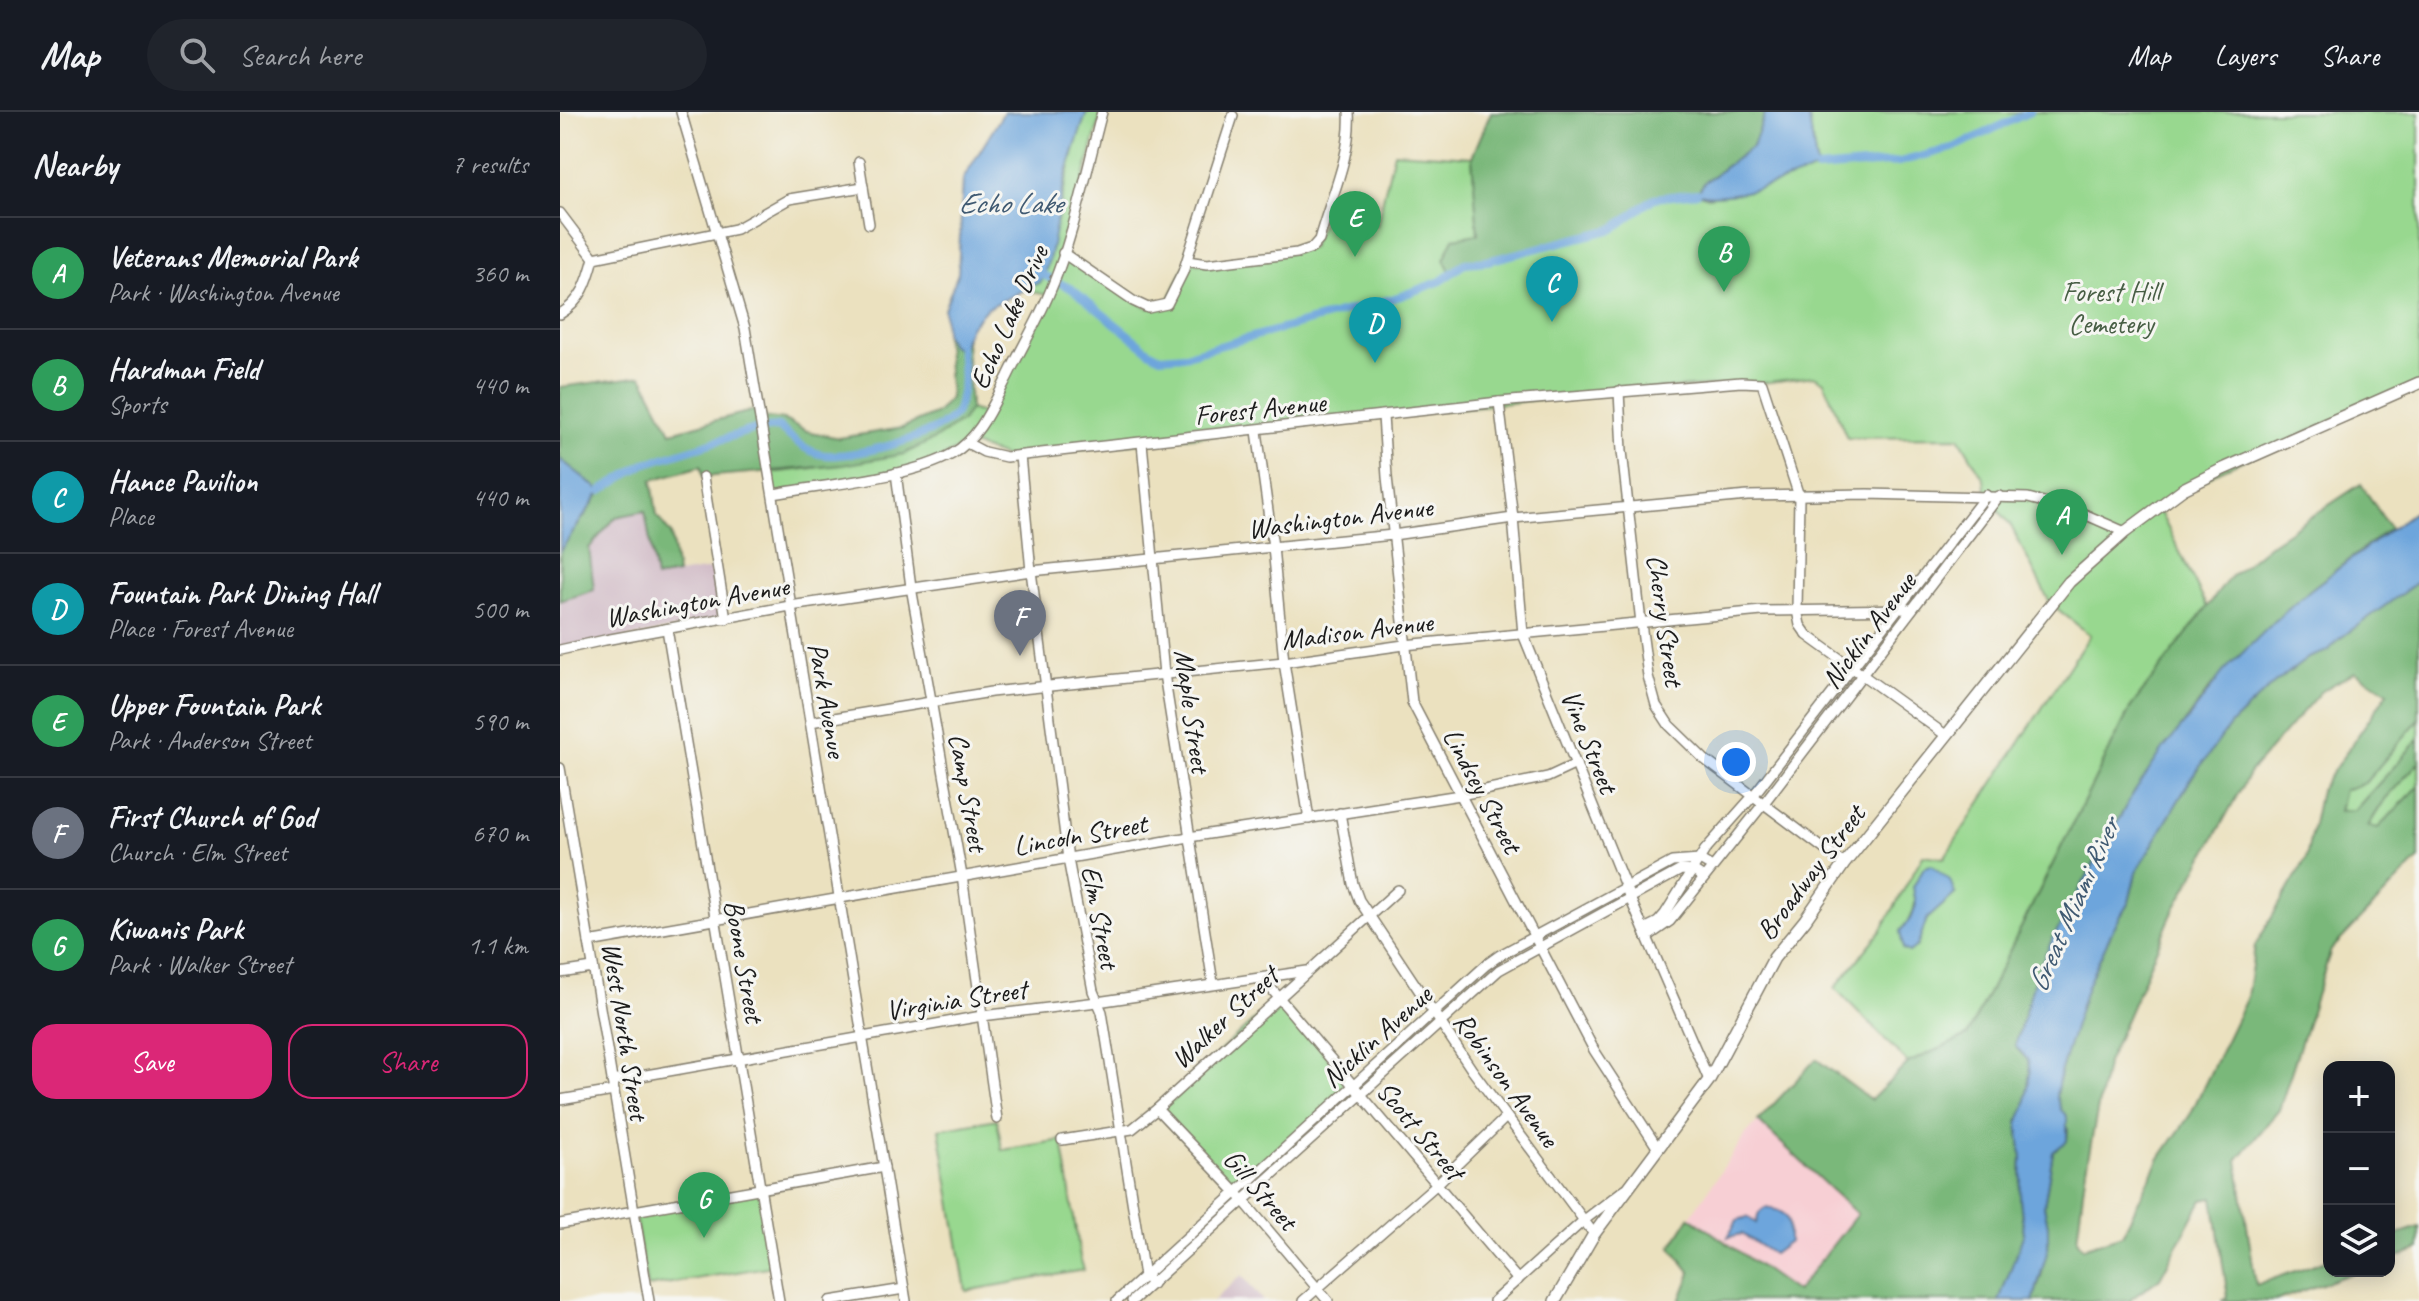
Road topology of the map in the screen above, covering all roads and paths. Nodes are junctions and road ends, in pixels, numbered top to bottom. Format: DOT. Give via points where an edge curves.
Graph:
graph roads {
  1 [pos="681,112"];
  2 [pos="1102,112"];
  3 [pos="1349,112"];
  4 [pos="1233,116"];
  5 [pos="859,162"];
  6 [pos="863,187"];
  7 [pos="560,213"];
  8 [pos="869,224"];
  9 [pos="715,234"];
  10 [pos="1063,253"];
  11 [pos="594,258"];
  12 [pos="1187,261"];
  13 [pos="560,314"];
  14 [pos="2419,383"];
  15 [pos="1619,391"];
  16 [pos="1499,402"];
  17 [pos="1383,416"];
  18 [pos="1257,431"];
  19 [pos="967,443"];
  20 [pos="1142,443"];
  21 [pos="1020,456"];
  22 [pos="896,473"];
  23 [pos="703,477"];
  24 [pos="774,494"];
  25 [pos="1986,495"];
  26 [pos="1799,496"];
  27 [pos="1999,496"];
  28 [pos="1628,509"];
  29 [pos="1513,518"];
  30 [pos="2125,532"];
  31 [pos="1393,535"];
  32 [pos="1273,547"];
  33 [pos="1152,560"];
  34 [pos="1031,571"];
  35 [pos="911,587"];
  36 [pos="790,606"];
  37 [pos="1898,608"];
  38 [pos="1912,609"];
  39 [pos="1797,610"];
  40 [pos="726,619"];
  41 [pos="1641,623"];
  42 [pos="667,629"];
  43 [pos="1523,634"];
  44 [pos="1404,645"];
  45 [pos="560,650"];
  46 [pos="1284,662"];
  47 [pos="1852,667"];
  48 [pos="1164,674"];
  49 [pos="1862,674"];
  50 [pos="1045,686"];
  51 [pos="931,702"];
  52 [pos="810,722"];
  53 [pos="1947,736"];
  54 [pos="1576,764"];
  55 [pos="560,768"];
  56 [pos="1460,795"];
  57 [pos="1753,796"];
  58 [pos="1764,803"];
  59 [pos="1340,813"];
  60 [pos="1309,819"];
  61 [pos="1189,837"];
  62 [pos="1068,859"];
  63 [pos="1700,860"];
  64 [pos="1844,864"];
  65 [pos="1712,867"];
  66 [pos="1693,871"];
  67 [pos="962,876"];
  68 [pos="1704,878"];
  69 [pos="1398,890"];
  70 [pos="1628,893"];
  71 [pos="838,898"];
  72 [pos="1369,915"];
  73 [pos="715,921"];
  74 [pos="1646,933"];
  75 [pos="1538,940"];
  76 [pos="589,942"];
  77 [pos="593,968"];
  78 [pos="1307,971"];
  79 [pos="560,973"];
  80 [pos="1255,978"];
  81 [pos="1213,983"];
  82 [pos="1278,998"];
  83 [pos="1097,1002"];
  84 [pos="982,1016"];
  85 [pos="1437,1019"];
  86 [pos="861,1037"];
  87 [pos="739,1060"];
  88 [pos="1709,1080"];
  89 [pos="1355,1084"];
  90 [pos="613,1086"];
  91 [pos="1362,1095"];
  92 [pos="560,1100"];
  93 [pos="1157,1109"];
  94 [pos="1506,1117"];
  95 [pos="997,1119"];
  96 [pos="1122,1131"];
  97 [pos="1062,1140"];
  98 [pos="1657,1147"];
  99 [pos="884,1167"];
  100 [pos="1437,1184"];
  101 [pos="1631,1185"];
  102 [pos="760,1188"];
  103 [pos="1237,1193"];
  104 [pos="1244,1202"];
  105 [pos="634,1211"];
  106 [pos="1583,1221"];
  107 [pos="560,1224"];
  108 [pos="1594,1234"];
  109 [pos="1144,1276"];
  110 [pos="1518,1280"];
  111 [pos="1152,1284"];
  112 [pos="904,1289"];
  113 [pos="1318,1289"];
  114 [pos="649,1301"];
  115 [pos="779,1301"];
  116 [pos="830,1301"];
  117 [pos="906,1301"];
  118 [pos="1117,1301"];
  119 [pos="1132,1301"];
  120 [pos="1303,1301"];
  121 [pos="1328,1301"];
  122 [pos="1494,1301"];
  123 [pos="1555,1301"];
  1 -- 9 [label="street, Park Avenue"];
  2 -- 10 [label="street, Echo Lake Drive"];
  3 -- 12 [label="street" via="1341,168 1312,248 1209,263"];
  4 -- 12 [label="street"];
  5 -- 6 [label="street"];
  6 -- 8 [label="street"];
  6 -- 9 [label="street" via="789,199 736,229"];
  7 -- 11 [label="street"];
  9 -- 11 [label="street"];
  9 -- 24 [label="street, Park Avenue" via="745,328"];
  10 -- 12 [label="street" via="1148,308 1167,304"];
  10 -- 19 [label="street, Echo Lake Drive" via="1049,296 987,416"];
  11 -- 13 [label="street" via="581,295"];
  14 -- 30 [label="main road, Broadway Street" via="2183,489"];
  15 -- 16 [label="street, Forest Avenue"];
  15 -- 26 [label="street, Forest Avenue" via="1762,383"];
  15 -- 28 [label="street, Cherry Street"];
  16 -- 17 [label="street, Forest Avenue"];
  16 -- 29 [label="street, Vine Street"];
  17 -- 18 [label="street, Forest Avenue"];
  17 -- 31 [label="street, Lindsey Street"];
  18 -- 20 [label="street, Forest Avenue"];
  18 -- 32 [label="street"];
  19 -- 21 [label="street, Forest Avenue" via="997,456"];
  19 -- 22 [label="street" via="931,464"];
  20 -- 21 [label="street, Forest Avenue"];
  20 -- 33 [label="street, Maple Street"];
  21 -- 34 [label="street, Elm Street"];
  22 -- 24 [label="street"];
  22 -- 35 [label="street, Camp Street"];
  23 -- 40 [label="street"];
  24 -- 36 [label="street, Park Avenue"];
  25 -- 26 [label="street, Washington Avenue"];
  25 -- 27 [label="street, Washington Avenue"];
  25 -- 37 [label="street, Nicklin Avenue"];
  26 -- 28 [label="street, Washington Avenue"];
  26 -- 39 [label="street"];
  27 -- 30 [label="street, Washington Avenue" via="2075,510"];
  27 -- 38 [label="street, Nicklin Avenue"];
  28 -- 29 [label="street, Washington Avenue"];
  28 -- 41 [label="street, Cherry Street"];
  29 -- 31 [label="street, Washington Avenue"];
  29 -- 43 [label="street, Vine Street"];
  30 -- 53 [label="main road, Broadway Street" via="2050,603"];
  31 -- 32 [label="street, Washington Avenue"];
  31 -- 44 [label="street, Lindsey Street"];
  32 -- 33 [label="street, Washington Avenue"];
  32 -- 46 [label="street"];
  33 -- 34 [label="street, Washington Avenue"];
  33 -- 48 [label="street, Maple Street"];
  34 -- 35 [label="street, Washington Avenue"];
  34 -- 50 [label="street, Elm Street"];
  35 -- 36 [label="street, Washington Avenue"];
  35 -- 51 [label="street, Camp Street"];
  36 -- 40 [label="street, Washington Avenue"];
  36 -- 52 [label="street, Park Avenue"];
  37 -- 38 [label="street, Madison Avenue"];
  37 -- 39 [label="street, Madison Avenue"];
  37 -- 47 [label="street, Nicklin Avenue"];
  38 -- 49 [label="street, Nicklin Avenue"];
  39 -- 41 [label="street, Madison Avenue"];
  39 -- 47 [label="street" via="1807,635"];
  40 -- 42 [label="street, Washington Avenue"];
  41 -- 43 [label="street, Madison Avenue"];
  41 -- 57 [label="street, Cherry Street" via="1656,705 1704,759"];
  42 -- 45 [label="street, Washington Avenue"];
  42 -- 73 [label="street, Boone Street"];
  43 -- 44 [label="street, Madison Avenue"];
  43 -- 54 [label="street, Vine Street"];
  44 -- 46 [label="street, Madison Avenue"];
  44 -- 56 [label="street, Lindsey Street" via="1412,702"];
  46 -- 48 [label="street, Madison Avenue"];
  46 -- 60 [label="street"];
  47 -- 49 [label="street"];
  47 -- 57 [label="street, Nicklin Avenue"];
  48 -- 50 [label="street, Madison Avenue"];
  48 -- 61 [label="street, Maple Street"];
  49 -- 53 [label="street"];
  49 -- 58 [label="street, Nicklin Avenue"];
  50 -- 51 [label="street, Madison Avenue"];
  50 -- 62 [label="street, Elm Street"];
  51 -- 52 [label="street, Madison Avenue"];
  51 -- 67 [label="street, Camp Street"];
  52 -- 71 [label="street, Park Avenue"];
  53 -- 64 [label="main road, Broadway Street"];
  54 -- 56 [label="street, Lincoln Street" via="1548,777"];
  54 -- 70 [label="street, Vine Street"];
  55 -- 76 [label="street, West North Street"];
  56 -- 59 [label="street, Lincoln Street"];
  56 -- 75 [label="street, Lindsey Street"];
  57 -- 58 [label="street, Cherry Street"];
  57 -- 63 [label="street, Nicklin Avenue"];
  58 -- 64 [label="street, Cherry Street"];
  58 -- 65 [label="street, Nicklin Avenue"];
  59 -- 60 [label="street, Lincoln Street"];
  59 -- 72 [label="street, Robinson Avenue" via="1353,884"];
  60 -- 61 [label="street, Lincoln Street"];
  61 -- 62 [label="street, Lincoln Street"];
  61 -- 81 [label="street, Maple Street"];
  62 -- 67 [label="street, Lincoln Street"];
  62 -- 83 [label="street, Elm Street"];
  63 -- 65 [label="street"];
  63 -- 66 [label="street, Nicklin Avenue"];
  63 -- 70 [label="street, Nicklin Avenue" via="1672,862"];
  64 -- 88 [label="main road, Broadway Street" via="1766,970"];
  65 -- 68 [label="street, Nicklin Avenue"];
  66 -- 68 [label="street"];
  66 -- 70 [label="street, Nicklin Avenue" via="1681,870"];
  66 -- 74 [label="street, Nicklin Avenue"];
  67 -- 71 [label="street, Lincoln Street"];
  67 -- 84 [label="street, Camp Street"];
  68 -- 74 [label="street, Nicklin Avenue" via="1670,921"];
  69 -- 72 [label="street, Walker Street"];
  70 -- 74 [label="street, Vine Street"];
  70 -- 75 [label="street, Nicklin Avenue"];
  71 -- 73 [label="street, Lincoln Street"];
  71 -- 86 [label="street, Park Avenue"];
  72 -- 78 [label="street, Walker Street"];
  72 -- 85 [label="street, Robinson Avenue"];
  73 -- 76 [label="street, Lincoln Street"];
  73 -- 87 [label="street, Boone Street"];
  74 -- 88 [label="street, Vine Street"];
  75 -- 85 [label="street, Nicklin Avenue" via="1486,965"];
  75 -- 98 [label="street, Lindsey Street" via="1594,1050"];
  76 -- 77 [label="street, West North Street"];
  77 -- 79 [label="street"];
  77 -- 90 [label="street, West North Street"];
  78 -- 80 [label="street, Virginia Street"];
  78 -- 82 [label="street, Walker Street"];
  80 -- 81 [label="street, Virginia Street"];
  80 -- 82 [label="street, Scott Street"];
  81 -- 83 [label="street, Virginia Street"];
  82 -- 89 [label="street, Scott Street"];
  82 -- 93 [label="street, Walker Street"];
  83 -- 84 [label="street, Virginia Street"];
  83 -- 96 [label="street, Elm Street"];
  84 -- 86 [label="street, Virginia Street"];
  84 -- 95 [label="street, Camp Street"];
  85 -- 89 [label="street, Nicklin Avenue"];
  85 -- 91 [label="street, Nicklin Avenue"];
  85 -- 94 [label="street, Robinson Avenue"];
  86 -- 87 [label="street, Virginia Street"];
  86 -- 99 [label="street, Park Avenue"];
  87 -- 90 [label="street, Virginia Street"];
  87 -- 102 [label="street, Boone Street"];
  88 -- 98 [label="main road, Broadway Street"];
  89 -- 91 [label="street, Scott Street"];
  89 -- 103 [label="street, Nicklin Avenue"];
  90 -- 92 [label="street, Virginia Street"];
  90 -- 105 [label="street, West North Street"];
  91 -- 100 [label="street, Scott Street"];
  91 -- 104 [label="street, Nicklin Avenue"];
  93 -- 96 [label="street, Walker Street"];
  93 -- 103 [label="street, Gill Street"];
  94 -- 100 [label="street"];
  94 -- 106 [label="street, Robinson Avenue"];
  96 -- 97 [label="street, Walker Street"];
  96 -- 109 [label="street, Elm Street"];
  98 -- 101 [label="main road, Broadway Street"];
  99 -- 102 [label="street"];
  99 -- 112 [label="street, Park Avenue"];
  100 -- 110 [label="street, Scott Street"];
  100 -- 113 [label="street"];
  101 -- 106 [label="street"];
  101 -- 108 [label="main road, Broadway Street"];
  102 -- 105 [label="street"];
  102 -- 115 [label="street, Boone Street"];
  103 -- 104 [label="street, Gill Street"];
  103 -- 109 [label="street, Nicklin Avenue"];
  104 -- 111 [label="street, Nicklin Avenue"];
  104 -- 113 [label="street, Gill Street"];
  105 -- 107 [label="street"];
  105 -- 114 [label="street, West North Street"];
  106 -- 108 [label="street, Robinson Avenue"];
  106 -- 110 [label="street"];
  108 -- 123 [label="main road, Broadway Street"];
  109 -- 111 [label="street"];
  109 -- 118 [label="street, Nicklin Avenue"];
  110 -- 122 [label="street"];
  111 -- 119 [label="street, Nicklin Avenue"];
  112 -- 116 [label="street"];
  112 -- 117 [label="street, Park Avenue"];
  113 -- 120 [label="street"];
  113 -- 121 [label="street, Gill Street"];
}
